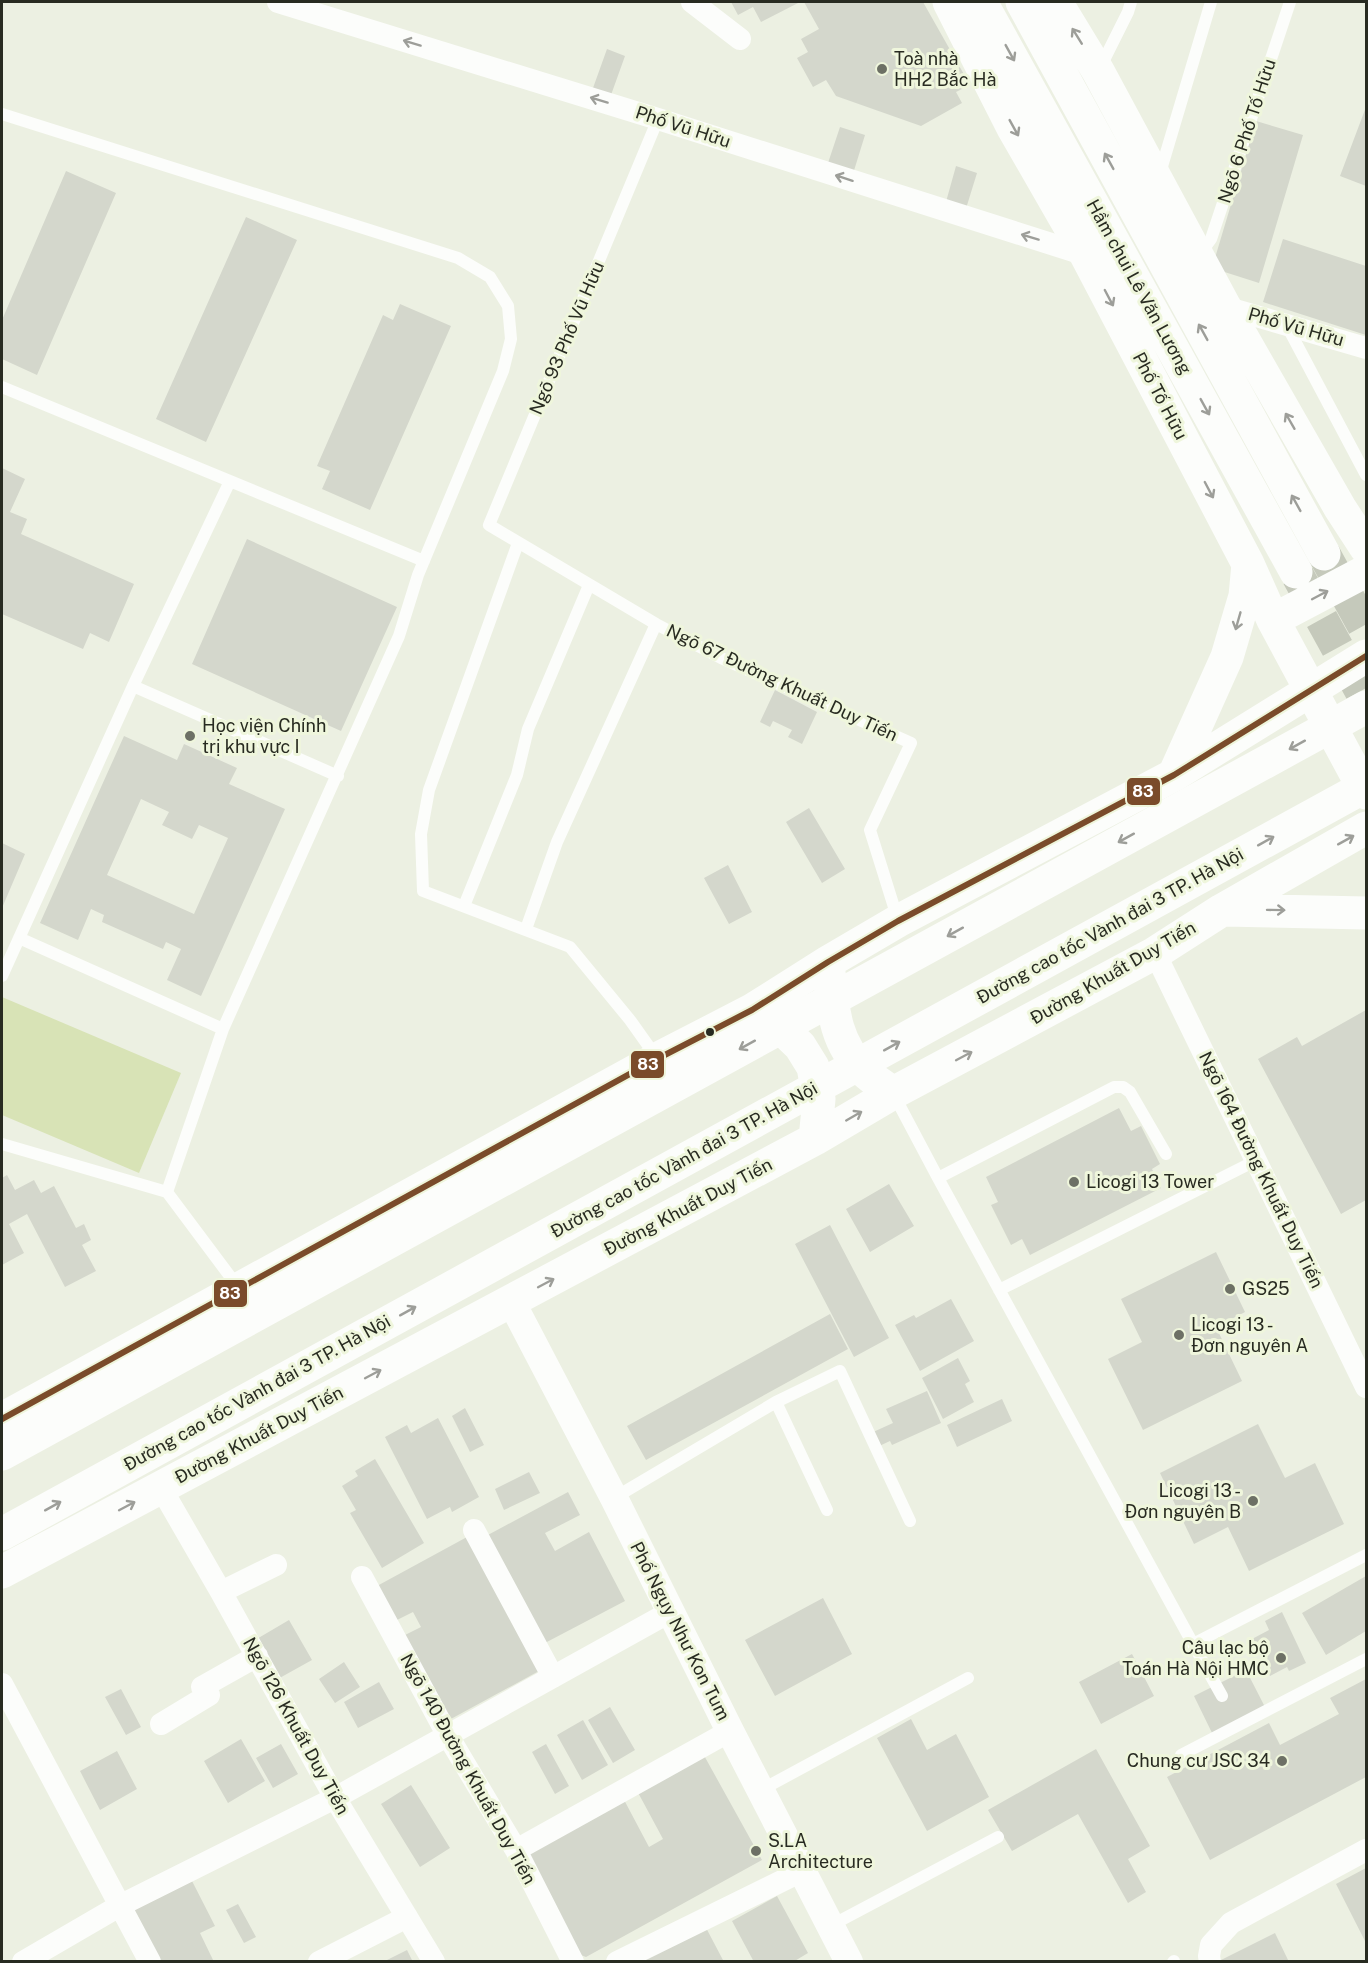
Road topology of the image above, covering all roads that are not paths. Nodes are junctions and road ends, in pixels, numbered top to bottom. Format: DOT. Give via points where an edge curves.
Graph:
graph roads {
  1 [pos="278,2"];
  2 [pos="692,2"];
  3 [pos="949,2"];
  4 [pos="981,2"];
  5 [pos="1022,2"];
  6 [pos="1056,2"];
  7 [pos="1131,2"];
  8 [pos="1211,2"];
  9 [pos="1290,2"];
  10 [pos="740,39"];
  11 [pos="1098,71"];
  12 [pos="2,114"];
  13 [pos="658,119"];
  14 [pos="1158,182"];
  15 [pos="1086,255"];
  16 [pos="1198,257"];
  17 [pos="1226,307"];
  18 [pos="1287,325"];
  19 [pos="1366,348"];
  20 [pos="2,387"];
  21 [pos="1366,475"];
  22 [pos="231,481"];
  23 [pos="1353,514"];
  24 [pos="518,543"];
  25 [pos="1366,548"];
  26 [pos="1324,554"];
  27 [pos="424,561"];
  28 [pos="1248,564"];
  29 [pos="1366,571"];
  30 [pos="1296,572"];
  31 [pos="589,585"];
  32 [pos="1273,620"];
  33 [pos="656,624"];
  34 [pos="1366,656"];
  35 [pos="132,686"];
  36 [pos="1311,690"];
  37 [pos="1366,706"];
  38 [pos="1174,775"];
  39 [pos="338,776"];
  40 [pos="1366,786"];
  41 [pos="1366,793"];
  42 [pos="1366,828"];
  43 [pos="464,906"];
  44 [pos="1222,910"];
  45 [pos="1366,912"];
  46 [pos="898,921"];
  47 [pos="526,929"];
  48 [pos="19,938"];
  49 [pos="1155,953"];
  50 [pos="828,962"];
  51 [pos="2,976"];
  52 [pos="752,1010"];
  53 [pos="223,1029"];
  54 [pos="657,1059"];
  55 [pos="893,1093"];
  56 [pos="815,1138"];
  57 [pos="2,1144"];
  58 [pos="1166,1154"];
  59 [pos="1257,1160"];
  60 [pos="938,1178"];
  61 [pos="167,1192"];
  62 [pos="239,1288"];
  63 [pos="999,1290"];
  64 [pos="511,1301"];
  65 [pos="1366,1387"];
  66 [pos="776,1402"];
  67 [pos="3,1416"];
  68 [pos="2,1454"];
  69 [pos="161,1488"];
  70 [pos="614,1498"];
  71 [pos="827,1510"];
  72 [pos="910,1521"];
  73 [pos="474,1530"];
  74 [pos="2,1534"];
  75 [pos="1366,1555"];
  76 [pos="276,1565"];
  77 [pos="2,1572"];
  78 [pos="362,1577"];
  79 [pos="221,1592"];
  80 [pos="670,1612"];
  81 [pos="1192,1644"];
  82 [pos="257,1656"];
  83 [pos="1366,1659"];
  84 [pos="553,1677"];
  85 [pos="968,1678"];
  86 [pos="2,1684"];
  87 [pos="1222,1696"];
  88 [pos="161,1724"];
  89 [pos="730,1731"];
  90 [pos="448,1736"];
  91 [pos="1181,1755"];
  92 [pos="761,1790"];
  93 [pos="335,1798"];
  94 [pos="998,1837"];
  95 [pos="516,1850"];
  96 [pos="1366,1850"];
  97 [pos="802,1870"];
  98 [pos="121,1905"];
  99 [pos="407,1917"];
  100 [pos="830,1926"];
  101 [pos="23,1962"];
  102 [pos="150,1962"];
  103 [pos="319,1962"];
  104 [pos="434,1962"];
  105 [pos="573,1962"];
  106 [pos="617,1962"];
  107 [pos="849,1962"];
  108 [pos="1210,1962"];
  13 -- 1 [label="street, Phố Vũ Hữu, one-way"];
  2 -- 10 [label="street"];
  3 -- 15 [label="main road, Phố Tố Hữu, one-way" via="1013,128"];
  4 -- 30 [label="main road, Hầm chui Lê Văn Lương, one-way"];
  26 -- 5 [label="main road, Hầm chui Lê Văn Lương, one-way"];
  11 -- 6 [label="main road, one-way"];
  7 -- 11 [label="lane"];
  8 -- 14 [label="lane"];
  9 -- 16 [label="lane, Ngõ 6 Phố Tố Hữu" via="1211,239"];
  11 -- 14 [label="main road"];
  12 -- 27 [label="lane" via="458,258 490,277 508,306 511,339 503,371"];
  15 -- 13 [label="street, Phố Vũ Hữu, one-way"];
  13 -- 24 [label="lane, Ngõ 93 Phố Vũ Hữu" via="489,525"];
  14 -- 16 [label="main road"];
  15 -- 28 [label="main road, Phố Tố Hữu, one-way"];
  16 -- 17 [label="main road"];
  17 -- 18 [label="street, Phố Vũ Hữu"];
  23 -- 17 [label="main road, one-way"];
  18 -- 19 [label="street, Phố Vũ Hữu"];
  18 -- 21 [label="lane"];
  20 -- 22 [label="lane"];
  22 -- 27 [label="lane"];
  22 -- 35 [label="lane"];
  23 -- 25 [label="main road"];
  24 -- 31 [label="lane, Ngõ 67 Đường Khuất Duy Tiến"];
  24 -- 43 [label="lane" via="429,790 421,834 423,891"];
  27 -- 39 [label="lane" via="399,636"];
  28 -- 32 [label="main road, Phố Tố Hữu"];
  28 -- 38 [label="main road, one-way" via="1245,596 1227,657"];
  32 -- 29 [label="main road, one-way"];
  31 -- 33 [label="lane, Ngõ 67 Đường Khuất Duy Tiến"];
  31 -- 43 [label="lane" via="528,729 517,775"];
  32 -- 36 [label="main road, Phố Tố Hữu"];
  33 -- 46 [label="lane, Ngõ 67 Đường Khuất Duy Tiến" via="721,658 911,743 870,830"];
  33 -- 47 [label="lane" via="557,842"];
  34 -- 36 [label="main road"];
  35 -- 39 [label="lane"];
  35 -- 48 [label="lane"];
  36 -- 38 [label="main road"];
  36 -- 41 [label="main road, Phố Tố Hữu"];
  37 -- 68 [label="main road, one-way"];
  38 -- 46 [label="main road"];
  39 -- 53 [label="lane"];
  74 -- 40 [label="main road, Đường cao tốc Vành đai 3 TP. Hà Nội, one-way"];
  44 -- 42 [label="main road, Đường Khuất Duy Tiến, one-way"];
  43 -- 47 [label="lane"];
  44 -- 45 [label="main road, one-way"];
  44 -- 49 [label="main road, Đường Khuất Duy Tiến"];
  46 -- 50 [label="main road"];
  47 -- 54 [label="lane" via="570,946"];
  48 -- 51 [label="lane"];
  48 -- 53 [label="lane"];
  55 -- 49 [label="main road, Đường Khuất Duy Tiến, one-way"];
  49 -- 59 [label="street, Ngõ 164 Đường Khuất Duy Tiến"];
  50 -- 52 [label="main road"];
  50 -- 55 [label="main road" via="834,1015 844,1046 864,1071"];
  52 -- 54 [label="main road"];
  52 -- 56 [label="main road" via="777,1024 800,1046 813,1067 819,1099"];
  53 -- 61 [label="lane"];
  54 -- 62 [label="main road"];
  56 -- 55 [label="main road, Đường Khuất Duy Tiến, one-way"];
  55 -- 60 [label="lane"];
  64 -- 56 [label="main road, Đường Khuất Duy Tiến, one-way"];
  57 -- 61 [label="lane"];
  58 -- 60 [label="lane" via="1130,1092 1114,1087"];
  59 -- 63 [label="lane"];
  59 -- 65 [label="street, Ngõ 164 Đường Khuất Duy Tiến"];
  60 -- 63 [label="lane"];
  61 -- 62 [label="lane"];
  62 -- 67 [label="main road"];
  63 -- 81 [label="lane"];
  69 -- 64 [label="main road, Đường Khuất Duy Tiến, one-way"];
  64 -- 70 [label="street, Phố Ngụy Như Kon Tum"];
  66 -- 70 [label="lane"];
  66 -- 71 [label="lane"];
  66 -- 72 [label="lane" via="840,1371"];
  77 -- 69 [label="main road, Đường Khuất Duy Tiến, one-way"];
  69 -- 79 [label="street, Ngõ 126 Khuất Duy Tiến"];
  70 -- 80 [label="street, Phố Ngụy Như Kon Tum"];
  73 -- 84 [label="street"];
  75 -- 81 [label="lane"];
  76 -- 79 [label="street"];
  78 -- 90 [label="street, Ngõ 140 Đường Khuất Duy Tiến"];
  79 -- 82 [label="street, Ngõ 126 Khuất Duy Tiến"];
  80 -- 84 [label="street"];
  80 -- 89 [label="street, Phố Ngụy Như Kon Tum"];
  81 -- 87 [label="lane"];
  82 -- 88 [label="street" via="202,1687 209,1695"];
  82 -- 93 [label="street, Ngõ 126 Khuất Duy Tiến"];
  83 -- 91 [label="lane"];
  84 -- 90 [label="street"];
  85 -- 92 [label="lane"];
  86 -- 98 [label="street"];
  89 -- 92 [label="street, Phố Ngụy Như Kon Tum"];
  89 -- 95 [label="street"];
  90 -- 93 [label="street"];
  90 -- 95 [label="street, Ngõ 140 Đường Khuất Duy Tiến"];
  92 -- 97 [label="street, Phố Ngụy Như Kon Tum"];
  93 -- 98 [label="street"];
  93 -- 99 [label="street, Ngõ 126 Khuất Duy Tiến"];
  94 -- 100 [label="lane"];
  95 -- 105 [label="street, Ngõ 140 Đường Khuất Duy Tiến"];
  96 -- 108 [label="street" via="1231,1923 1211,1945"];
  97 -- 100 [label="street, Phố Ngụy Như Kon Tum"];
  97 -- 106 [label="street"];
  98 -- 101 [label="street"];
  98 -- 102 [label="street"];
  99 -- 103 [label="street"];
  99 -- 104 [label="street, Ngõ 126 Khuất Duy Tiến"];
  100 -- 107 [label="street, Phố Ngụy Như Kon Tum"];
}
